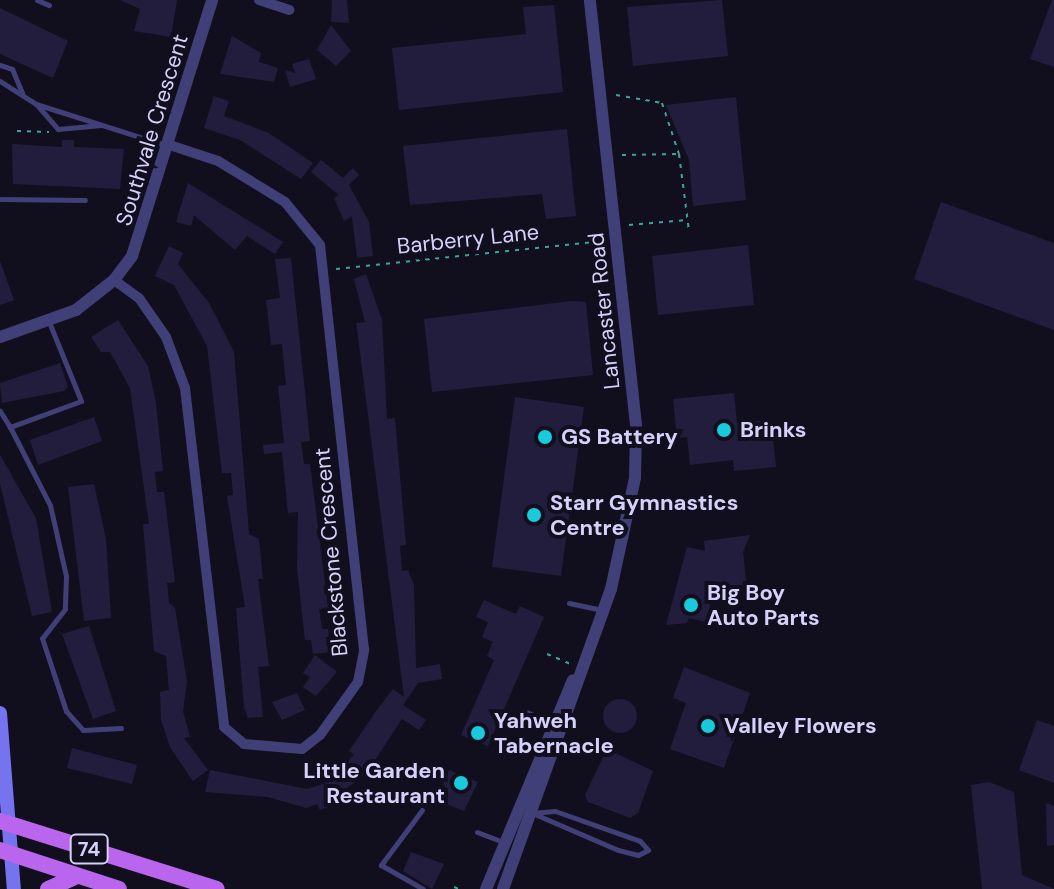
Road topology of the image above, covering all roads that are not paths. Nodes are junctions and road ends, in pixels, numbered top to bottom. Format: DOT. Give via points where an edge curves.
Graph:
graph roads {
  1 [pos="37,0"];
  2 [pos="212,0"];
  3 [pos="259,0"];
  4 [pos="590,0"];
  5 [pos="49,5"];
  6 [pos="289,10"];
  7 [pos="0,65"];
  8 [pos="0,81"];
  9 [pos="22,94"];
  10 [pos="36,104"];
  11 [pos="101,125"];
  12 [pos="170,145"];
  13 [pos="0,199"];
  14 [pos="85,200"];
  15 [pos="114,280"];
  16 [pos="49,322"];
  17 [pos="0,337"];
  18 [pos="0,411"];
  19 [pos="10,427"];
  20 [pos="569,603"];
  21 [pos="602,612"];
  22 [pos="524,711"];
  23 [pos="0,713"];
  24 [pos="559,725"];
  25 [pos="121,728"];
  26 [pos="422,810"];
  27 [pos="532,813"];
  28 [pos="6,823"];
  29 [pos="477,832"];
  30 [pos="503,842"];
  31 [pos="7,852"];
  32 [pos="77,876"];
  33 [pos="14,889"];
  34 [pos="48,889"];
  35 [pos="119,889"];
  36 [pos="217,889"];
  37 [pos="423,889"];
  38 [pos="486,889"];
  39 [pos="503,889"];
  1 -- 5 [label="lane"];
  2 -- 12 [label="street, Southvale Crescent"];
  3 -- 6 [label="street"];
  4 -- 21 [label="street, Lancaster Road" via="636,425 635,478"];
  7 -- 9 [label="lane" via="12,69"];
  8 -- 9 [label="lane"];
  9 -- 10 [label="lane"];
  10 -- 11 [label="lane" via="81,113"];
  10 -- 11 [label="lane" via="58,129"];
  11 -- 12 [label="lane"];
  12 -- 15 [label="street, Southvale Crescent" via="143,234"];
  12 -- 15 [label="street, Blackstone Crescent" via="218,161 285,202 320,245 364,650 358,682 320,735 296,750 244,744 224,727 185,388 166,337 139,298"];
  13 -- 14 [label="lane"];
  15 -- 16 [label="street, Southvale Crescent"];
  16 -- 17 [label="street, Southvale Crescent"];
  16 -- 19 [label="lane" via="81,401"];
  18 -- 19 [label="lane"];
  19 -- 25 [label="lane" via="50,505 66,576 65,609 42,638 66,711 83,730"];
  20 -- 21 [label="lane"];
  21 -- 24 [label="street, Lancaster Road"];
  22 -- 24 [label="lane"];
  23 -- 28 [label="main road"];
  24 -- 27 [label="street, Lancaster Road"];
  24 -- 30 [label="street, Lancaster Road"];
  26 -- 37 [label="lane" via="381,865"];
  27 -- 27 [label="lane" via="618,850 638,855 648,850 555,811"];
  27 -- 39 [label="street, Lancaster Road"];
  28 -- 31 [label="main road"];
  28 -- 36 [label="main road, 74"];
  29 -- 30 [label="lane"];
  30 -- 38 [label="street, Lancaster Road"];
  31 -- 32 [label="main road, 74"];
  31 -- 33 [label="main road"];
  32 -- 34 [label="main road"];
  32 -- 35 [label="main road, 74"];
}
